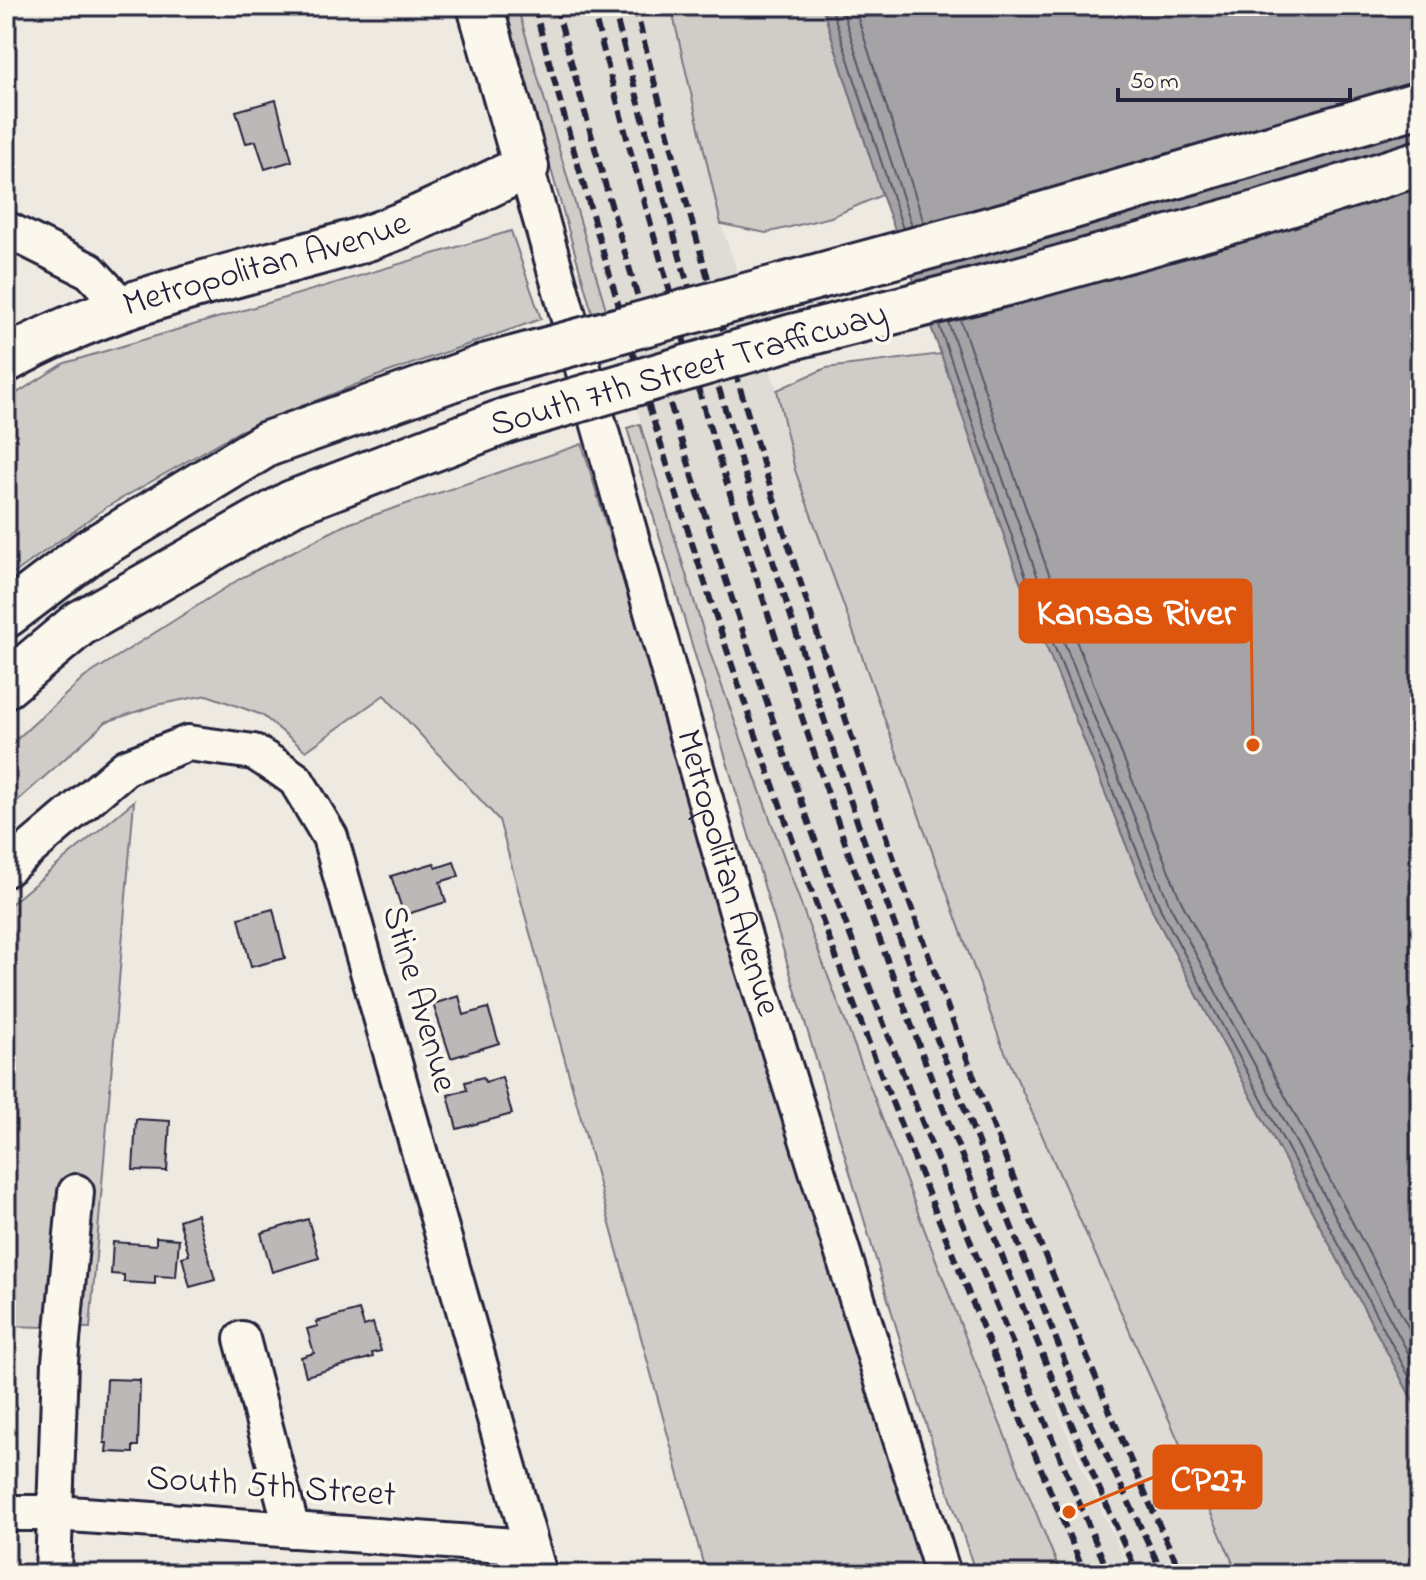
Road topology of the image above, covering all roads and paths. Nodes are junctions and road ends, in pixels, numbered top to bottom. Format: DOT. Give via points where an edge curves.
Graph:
graph roads {
  1 [pos="480,6"];
  2 [pos="1420,104"];
  3 [pos="1420,163"];
  4 [pos="526,167"];
  5 [pos="6,229"];
  6 [pos="124,308"];
  7 [pos="6,360"];
  8 [pos="6,615"];
  9 [pos="6,685"];
  10 [pos="6,869"];
  11 [pos="76,1192"];
  12 [pos="242,1339"];
  13 [pos="6,1513"];
  14 [pos="56,1513"];
  15 [pos="292,1530"];
  16 [pos="534,1560"];
  17 [pos="53,1574"];
  18 [pos="943,1574"];
  1 -- 4 [label="main road, Metropolitan Avenue"];
  2 -- 8 [label="main road, South 7th Street Trafficway, bridge" via="1022,221 488,366 267,444 89,552"];
  3 -- 9 [label="main road, South 7th Street Trafficway, bridge" via="1260,213 792,337 505,421 292,503 79,624"];
  4 -- 6 [label="main road, Metropolitan Avenue" via="362,239"];
  4 -- 18 [label="street, Metropolitan Avenue" via="745,940"];
  5 -- 6 [label="street" via="90,271"];
  6 -- 7 [label="main road, Metropolitan Avenue"];
  10 -- 16 [label="street, Stine Avenue" via="126,767 188,743 254,752 296,780 330,837"];
  11 -- 14 [label="street" via="60,1362"];
  12 -- 15 [label="street"];
  13 -- 14 [label="street, South 5th Street"];
  14 -- 15 [label="street, South 5th Street"];
  14 -- 17 [label="street"];
  15 -- 16 [label="street, South 5th Street"];
}
